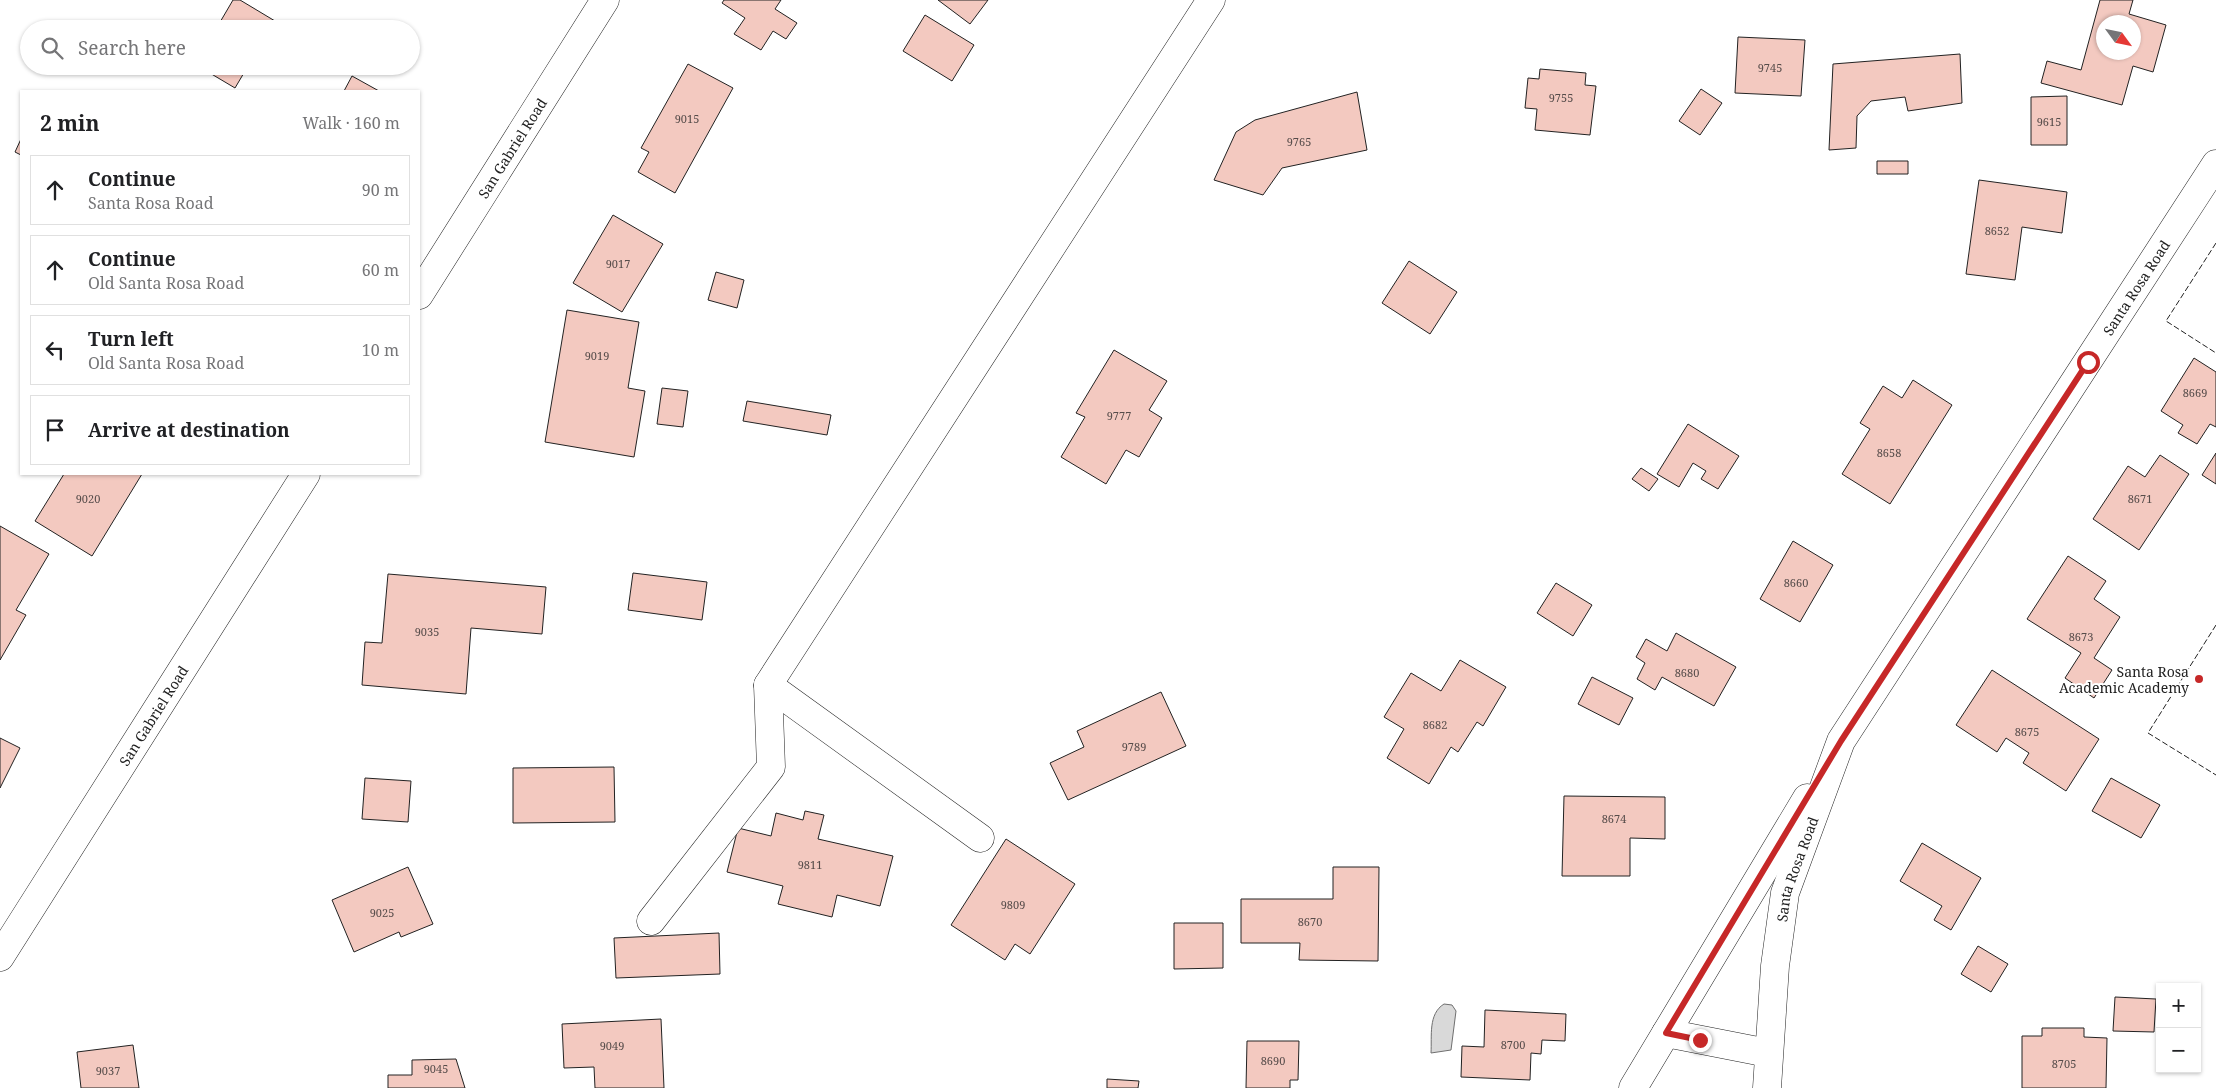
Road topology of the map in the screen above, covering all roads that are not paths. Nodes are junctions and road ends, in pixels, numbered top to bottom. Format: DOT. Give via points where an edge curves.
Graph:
graph roads {
  1 [pos="605,0"];
  2 [pos="1211,0"];
  3 [pos="2216,164"];
  4 [pos="420,293"];
  5 [pos="305,475"];
  6 [pos="768,685"];
  7 [pos="1841,741"];
  8 [pos="980,838"];
  9 [pos="651,921"];
  10 [pos="0,957"];
  11 [pos="1666,1033"];
  12 [pos="1768,1053"];
  13 [pos="1633,1088"];
  14 [pos="1767,1088"];
  1 -- 4 [label="street, San Gabriel Road"];
  2 -- 6 [label="street"];
  3 -- 7 [label="street, Santa Rosa Road"];
  5 -- 10 [label="street, San Gabriel Road"];
  6 -- 8 [label="street"];
  6 -- 9 [label="street" via="771,767"];
  7 -- 11 [label="street"];
  7 -- 12 [label="street, Santa Rosa Road" via="1785,893"];
  11 -- 12 [label="street"];
  11 -- 13 [label="street"];
  12 -- 14 [label="street, Santa Rosa Road"];
}
